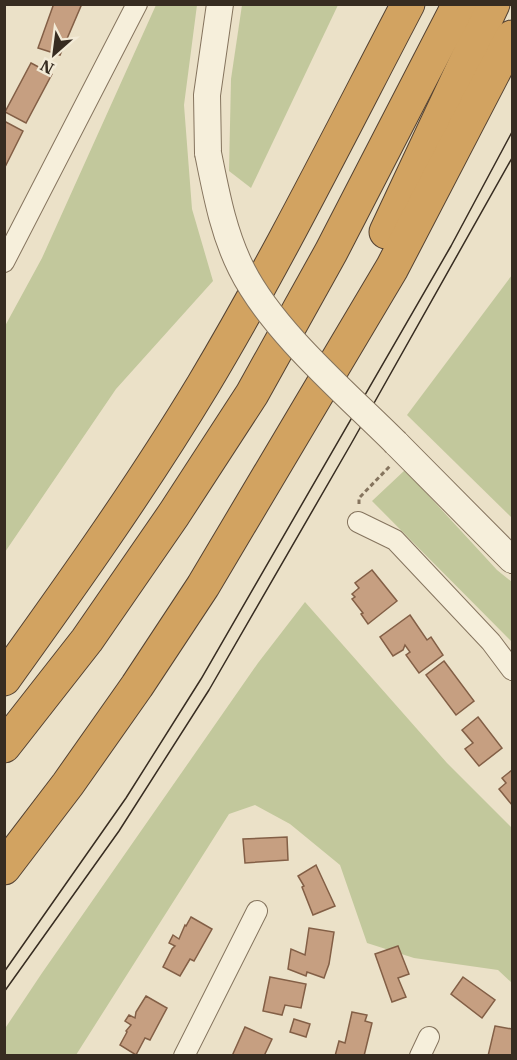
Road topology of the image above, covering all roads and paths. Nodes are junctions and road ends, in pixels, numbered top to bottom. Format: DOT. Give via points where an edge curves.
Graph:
graph roads {
  1 [pos="137,4"];
  2 [pos="220,4"];
  3 [pos="408,4"];
  4 [pos="459,4"];
  5 [pos="493,4"];
  6 [pos="513,37"];
  7 [pos="4,262"];
  8 [pos="396,452"];
  9 [pos="262,488"];
  10 [pos="359,498"];
  11 [pos="358,522"];
  12 [pos="513,560"];
  13 [pos="513,670"];
  14 [pos="4,679"];
  15 [pos="4,746"];
  16 [pos="4,868"];
  17 [pos="258,911"];
  18 [pos="429,1037"];
  19 [pos="184,1056"];
  20 [pos="420,1056"];
  1 -- 7 [label="street"];
  2 -- 8 [label="street, bridge" via="207,95 208,153 222,218 241,268 264,305 296,343"];
  3 -- 14 [label="highway" via="284,240 203,383 110,531"];
  4 -- 15 [label="highway" via="331,252 252,394 87,640"];
  5 -- 9 [label="highway"];
  6 -- 9 [label="highway" via="392,268"];
  8 -- 10 [label="path"];
  8 -- 12 [label="street"];
  9 -- 16 [label="highway" via="171,637"];
  11 -- 13 [label="street" via="395,540"];
  17 -- 19 [label="street"];
  18 -- 20 [label="street"];
}
